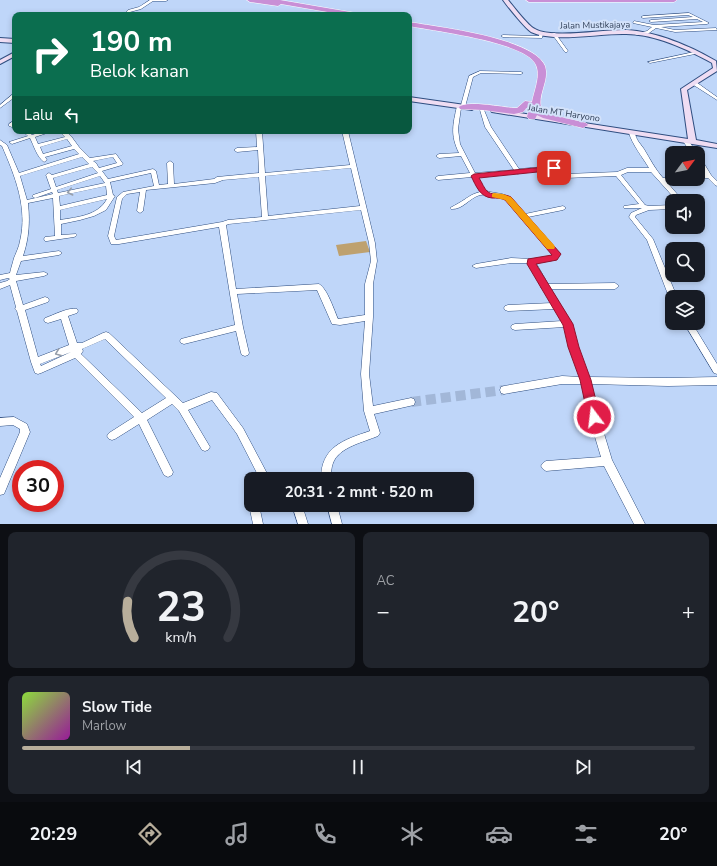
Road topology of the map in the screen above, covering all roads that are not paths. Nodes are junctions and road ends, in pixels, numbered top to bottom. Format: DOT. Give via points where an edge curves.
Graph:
graph roads {
  1 [pos="152,0"];
  2 [pos="166,0"];
  3 [pos="250,0"];
  4 [pos="262,0"];
  5 [pos="269,0"];
  6 [pos="278,0"];
  7 [pos="506,0"];
  8 [pos="529,0"];
  9 [pos="674,0"];
  10 [pos="296,5"];
  11 [pos="308,8"];
  12 [pos="128,12"];
  13 [pos="330,12"];
  14 [pos="338,12"];
  15 [pos="669,12"];
  16 [pos="638,13"];
  17 [pos="674,15"];
  18 [pos="643,16"];
  19 [pos="699,18"];
  20 [pos="683,19"];
  21 [pos="650,21"];
  22 [pos="634,22"];
  23 [pos="691,24"];
  24 [pos="412,26"];
  25 [pos="655,27"];
  26 [pos="716,29"];
  27 [pos="701,30"];
  28 [pos="541,33"];
  29 [pos="554,34"];
  30 [pos="637,34"];
  31 [pos="503,36"];
  32 [pos="652,37"];
  33 [pos="0,40"];
  34 [pos="12,41"];
  35 [pos="566,51"];
  36 [pos="694,53"];
  37 [pos="12,56"];
  38 [pos="0,62"];
  39 [pos="650,62"];
  40 [pos="715,62"];
  41 [pos="520,73"];
  42 [pos="694,83"];
  43 [pos="12,96"];
  44 [pos="412,99"];
  45 [pos="717,99"];
  46 [pos="531,103"];
  47 [pos="12,104"];
  48 [pos="1,105"];
  49 [pos="461,106"];
  50 [pos="482,110"];
  51 [pos="528,116"];
  52 [pos="12,125"];
  53 [pos="583,125"];
  54 [pos="5,130"];
  55 [pos="632,133"];
  56 [pos="29,134"];
  57 [pos="66,134"];
  58 [pos="259,134"];
  59 [pos="346,134"];
  60 [pos="69,137"];
  61 [pos="689,142"];
  62 [pos="2,144"];
  63 [pos="36,146"];
  64 [pos="691,146"];
  65 [pos="717,146"];
  66 [pos="75,147"];
  67 [pos="259,148"];
  68 [pos="237,150"];
  69 [pos="463,154"];
  70 [pos="82,155"];
  71 [pos="438,156"];
  72 [pos="92,162"];
  73 [pos="170,164"];
  74 [pos="354,166"];
  75 [pos="705,169"];
  76 [pos="653,170"];
  77 [pos="100,172"];
  78 [pos="518,172"];
  79 [pos="618,174"];
  80 [pos="17,175"];
  81 [pos="261,175"];
  82 [pos="474,176"];
  83 [pos="705,176"];
  84 [pos="709,176"];
  85 [pos="438,178"];
  86 [pos="221,179"];
  87 [pos="661,180"];
  88 [pos="665,180"];
  89 [pos="108,182"];
  90 [pos="171,184"];
  91 [pos="717,184"];
  92 [pos="156,185"];
  93 [pos="143,189"];
  94 [pos="123,190"];
  95 [pos="56,192"];
  96 [pos="484,193"];
  97 [pos="674,194"];
  98 [pos="112,196"];
  99 [pos="25,201"];
  100 [pos="626,207"];
  101 [pos="645,207"];
  102 [pos="665,207"];
  103 [pos="363,208"];
  104 [pos="452,208"];
  105 [pos="563,208"];
  106 [pos="57,209"];
  107 [pos="140,211"];
  108 [pos="524,216"];
  109 [pos="265,217"];
  110 [pos="58,222"];
  111 [pos="223,224"];
  112 [pos="74,236"];
  113 [pos="58,237"];
  114 [pos="47,239"];
  115 [pos="59,253"];
  116 [pos="17,259"];
  117 [pos="532,261"];
  118 [pos="476,266"];
  119 [pos="44,274"];
  120 [pos="1,277"];
  121 [pos="13,278"];
  122 [pos="0,286"];
  123 [pos="615,286"];
  124 [pos="544,287"];
  125 [pos="670,290"];
  126 [pos="233,292"];
  127 [pos="44,300"];
  128 [pos="556,306"];
  129 [pos="508,308"];
  130 [pos="19,309"];
  131 [pos="74,310"];
  132 [pos="63,314"];
  133 [pos="369,317"];
  134 [pos="48,320"];
  135 [pos="568,324"];
  136 [pos="515,327"];
  137 [pos="239,328"];
  138 [pos="692,330"];
  139 [pos="184,341"];
  140 [pos="77,349"];
  141 [pos="245,353"];
  142 [pos="717,371"];
  143 [pos="586,380"];
  144 [pos="717,381"];
  145 [pos="504,390"];
  146 [pos="172,399"];
  147 [pos="411,402"];
  148 [pos="182,408"];
  149 [pos="369,411"];
  150 [pos="141,418"];
  151 [pos="0,422"];
  152 [pos="112,436"];
  153 [pos="205,447"];
  154 [pos="607,461"];
  155 [pos="546,466"];
  156 [pos="168,472"];
  157 [pos="260,472"];
  158 [pos="327,472"];
  159 [pos="0,490"];
  160 [pos="255,512"];
  161 [pos="299,512"];
  162 [pos="334,512"];
  163 [pos="258,524"];
  164 [pos="303,524"];
  165 [pos="337,524"];
  166 [pos="640,524"];
  1 -- 2 [label="street"];
  1 -- 12 [label="street"];
  3 -- 11 [label="highway"];
  4 -- 11 [label="highway"];
  5 -- 10 [label="highway"];
  6 -- 10 [label="highway"];
  7 -- 28 [label="street" via="532,30"];
  8 -- 9 [label="highway"];
  10 -- 14 [label="highway"];
  11 -- 13 [label="highway"];
  15 -- 17 [label="street"];
  16 -- 18 [label="street"];
  17 -- 18 [label="street"];
  17 -- 19 [label="street" via="689,14"];
  17 -- 20 [label="street"];
  18 -- 21 [label="street"];
  19 -- 20 [label="street"];
  19 -- 23 [label="street" via="708,23"];
  20 -- 21 [label="street"];
  20 -- 23 [label="street"];
  21 -- 25 [label="street"];
  22 -- 25 [label="street"];
  23 -- 25 [label="street"];
  23 -- 27 [label="street"];
  24 -- 46 [label="highway" via="495,42 520,52 539,68 543,79"];
  25 -- 27 [label="street" via="677,31"];
  25 -- 30 [label="street" via="648,32"];
  25 -- 32 [label="street" via="650,32"];
  26 -- 27 [label="street"];
  28 -- 29 [label="street, Jalan Mustikajaya"];
  28 -- 31 [label="street" via="541,37 538,38"];
  29 -- 30 [label="street, Jalan Mustikajaya"];
  29 -- 35 [label="street"];
  30 -- 32 [label="street, Jalan Mustikajaya"];
  32 -- 36 [label="street, Jalan Mustikajaya" via="666,40"];
  33 -- 34 [label="street"];
  36 -- 39 [label="street"];
  36 -- 40 [label="street, Jalan Mustikajaya"];
  37 -- 38 [label="street"];
  40 -- 42 [label="street, Jalan Mustikajaya" via="716,69"];
  41 -- 49 [label="street" via="474,73"];
  42 -- 45 [label="street"];
  42 -- 61 [label="street, Jalan Mustikajaya" via="684,89"];
  43 -- 48 [label="street"];
  44 -- 49 [label="street, Jalan MT Haryono"];
  46 -- 49 [label="highway" via="514,111"];
  46 -- 51 [label="highway"];
  46 -- 53 [label="highway" via="538,112 546,116"];
  47 -- 48 [label="street"];
  49 -- 50 [label="street, Jalan MT Haryono"];
  49 -- 69 [label="street" via="455,129 457,144"];
  50 -- 51 [label="street, Jalan MT Haryono"];
  50 -- 78 [label="street" via="488,127"];
  51 -- 53 [label="street, Jalan MT Haryono"];
  52 -- 54 [label="street"];
  53 -- 55 [label="street, Jalan MT Haryono"];
  55 -- 61 [label="street, Jalan MT Haryono"];
  55 -- 76 [label="street" via="634,141"];
  56 -- 62 [label="street"];
  56 -- 63 [label="street"];
  57 -- 60 [label="street"];
  58 -- 67 [label="street"];
  59 -- 74 [label="street"];
  60 -- 63 [label="street"];
  60 -- 66 [label="street"];
  61 -- 64 [label="street"];
  61 -- 65 [label="street, Jalan MT Haryono"];
  62 -- 80 [label="street"];
  63 -- 66 [label="street" via="43,158"];
  66 -- 70 [label="street"];
  67 -- 68 [label="street"];
  67 -- 81 [label="street"];
  69 -- 71 [label="street"];
  69 -- 82 [label="street"];
  70 -- 72 [label="street"];
  70 -- 80 [label="street"];
  72 -- 77 [label="street"];
  72 -- 77 [label="street" via="114,155 120,164"];
  72 -- 95 [label="street" via="50,176"];
  73 -- 90 [label="street"];
  74 -- 81 [label="street"];
  74 -- 103 [label="street"];
  75 -- 84 [label="street"];
  76 -- 79 [label="street" via="627,170"];
  76 -- 87 [label="street"];
  77 -- 89 [label="street"];
  77 -- 95 [label="street"];
  78 -- 79 [label="street" via="552,168 565,176"];
  78 -- 82 [label="street"];
  79 -- 101 [label="street"];
  80 -- 99 [label="street"];
  81 -- 86 [label="street"];
  81 -- 109 [label="street"];
  82 -- 85 [label="street"];
  82 -- 96 [label="street"];
  83 -- 84 [label="street"];
  84 -- 91 [label="street"];
  86 -- 90 [label="street"];
  86 -- 93 [label="street"];
  87 -- 88 [label="street"];
  87 -- 97 [label="street"];
  89 -- 92 [label="street" via="153,172"];
  89 -- 95 [label="street, one-way"];
  89 -- 98 [label="street"];
  90 -- 92 [label="street"];
  92 -- 94 [label="street"];
  93 -- 107 [label="street"];
  93 -- 111 [label="street" via="120,198 111,236 113,242"];
  95 -- 99 [label="street"];
  95 -- 106 [label="street"];
  96 -- 104 [label="street" via="473,194 463,204"];
  96 -- 108 [label="street" via="506,197"];
  98 -- 106 [label="street"];
  98 -- 110 [label="street" via="106,205 94,214"];
  99 -- 116 [label="street" via="25,232"];
  100 -- 101 [label="street"];
  101 -- 102 [label="street"];
  101 -- 125 [label="street" via="632,217 650,239"];
  103 -- 109 [label="street"];
  103 -- 133 [label="street" via="371,236 374,261 369,284"];
  105 -- 108 [label="street"];
  106 -- 110 [label="street"];
  108 -- 117 [label="street" via="556,254 554,258"];
  109 -- 111 [label="street"];
  110 -- 113 [label="street"];
  111 -- 126 [label="street"];
  112 -- 113 [label="street"];
  113 -- 114 [label="street"];
  115 -- 116 [label="street"];
  116 -- 121 [label="street"];
  117 -- 118 [label="street" via="519,259"];
  117 -- 124 [label="street"];
  119 -- 121 [label="street"];
  120 -- 121 [label="street"];
  121 -- 122 [label="street" via="8,285"];
  121 -- 130 [label="street"];
  123 -- 124 [label="street"];
  124 -- 128 [label="street"];
  126 -- 133 [label="street" via="319,287 335,322"];
  126 -- 137 [label="street"];
  127 -- 130 [label="street"];
  128 -- 129 [label="street"];
  128 -- 135 [label="street"];
  130 -- 140 [label="street" via="37,370 40,371"];
  131 -- 132 [label="street"];
  132 -- 134 [label="street"];
  132 -- 140 [label="street"];
  133 -- 149 [label="street" via="365,374"];
  135 -- 136 [label="street"];
  135 -- 143 [label="street" via="573,347"];
  137 -- 139 [label="street"];
  137 -- 141 [label="street"];
  138 -- 142 [label="street"];
  140 -- 146 [label="street" via="106,335"];
  140 -- 150 [label="street"];
  143 -- 144 [label="street"];
  143 -- 145 [label="street" via="562,380"];
  143 -- 154 [label="street"];
  146 -- 148 [label="street"];
  146 -- 150 [label="street"];
  147 -- 149 [label="street"];
  148 -- 153 [label="street"];
  148 -- 157 [label="street" via="214,396 240,431"];
  149 -- 158 [label="street" via="375,433 354,441 334,453 329,459"];
  150 -- 152 [label="street"];
  150 -- 156 [label="street"];
  151 -- 159 [label="street" via="14,421 24,427 25,432"];
  154 -- 155 [label="street"];
  154 -- 166 [label="street"];
  160 -- 163 [label="street"];
  161 -- 164 [label="street"];
  162 -- 165 [label="street"];
}
